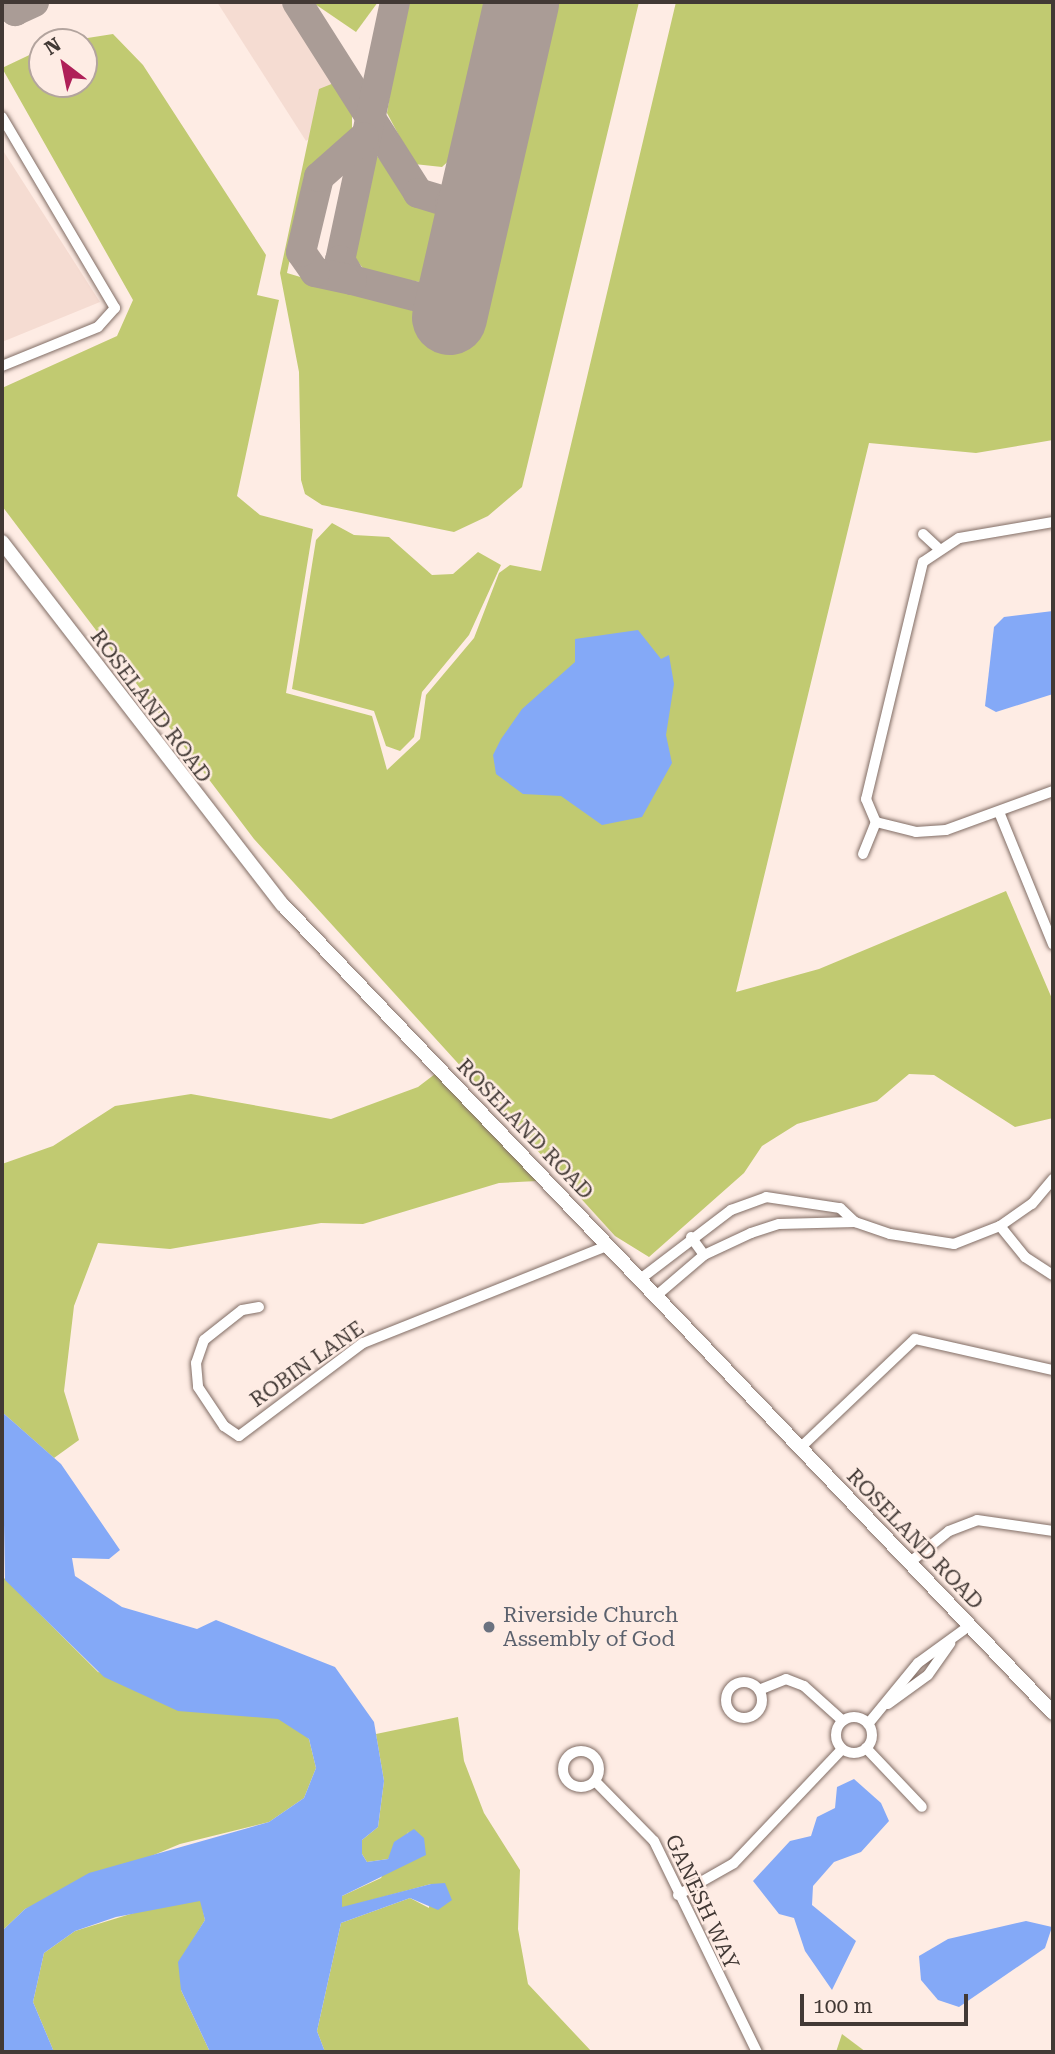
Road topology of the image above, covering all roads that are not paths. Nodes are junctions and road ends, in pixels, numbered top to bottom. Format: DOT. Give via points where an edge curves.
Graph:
graph roads {
  1 [pos="2,117"];
  2 [pos="2,366"];
  3 [pos="1053,522"];
  4 [pos="923,534"];
  5 [pos="2,542"];
  6 [pos="937,547"];
  7 [pos="1053,791"];
  8 [pos="999,812"];
  9 [pos="876,822"];
  10 [pos="863,854"];
  11 [pos="1053,944"];
  12 [pos="1053,1178"];
  13 [pos="855,1223"];
  14 [pos="1000,1226"];
  15 [pos="691,1237"];
  16 [pos="607,1246"];
  17 [pos="704,1255"];
  18 [pos="1053,1275"];
  19 [pos="639,1280"];
  20 [pos="656,1297"];
  21 [pos="259,1307"];
  22 [pos="1053,1370"];
  23 [pos="799,1449"];
  24 [pos="1053,1531"];
  25 [pos="909,1563"];
  26 [pos="970,1626"];
  27 [pos="950,1643"];
  28 [pos="929,1656"];
  29 [pos="937,1664"];
  30 [pos="908,1673"];
  31 [pos="918,1684"];
  32 [pos="759,1690"];
  33 [pos="885,1706"];
  34 [pos="1053,1713"];
  35 [pos="843,1721"];
  36 [pos="868,1724"];
  37 [pos="866,1748"];
  38 [pos="842,1749"];
  39 [pos="595,1781"];
  40 [pos="922,1807"];
  41 [pos="678,1895"];
  42 [pos="757,2052"];
  1 -- 2 [label="street" via="115,308 98,327"];
  3 -- 6 [label="street"];
  4 -- 6 [label="street"];
  5 -- 16 [label="main road, ROSELAND ROAD" via="283,905"];
  6 -- 9 [label="street" via="923,562 866,799"];
  7 -- 8 [label="street"];
  8 -- 9 [label="street" via="946,830 916,832"];
  8 -- 11 [label="street"];
  9 -- 10 [label="street"];
  12 -- 14 [label="street"];
  13 -- 14 [label="street" via="929,1244 975,1240"];
  13 -- 15 [label="street" via="840,1208 766,1198 731,1210"];
  13 -- 17 [label="street" via="779,1224"];
  14 -- 18 [label="street" via="1025,1257"];
  15 -- 17 [label="street"];
  15 -- 19 [label="street"];
  16 -- 19 [label="main road, ROSELAND ROAD"];
  16 -- 21 [label="street, ROBIN LANE" via="363,1343 239,1436 205,1399 196,1363 204,1340 242,1310"];
  17 -- 20 [label="street"];
  19 -- 20 [label="main road, ROSELAND ROAD"];
  20 -- 23 [label="main road, ROSELAND ROAD"];
  22 -- 23 [label="street" via="915,1339"];
  23 -- 25 [label="main road, ROSELAND ROAD"];
  24 -- 25 [label="street" via="977,1520 949,1531"];
  25 -- 26 [label="main road, ROSELAND ROAD"];
  26 -- 27 [label="street"];
  26 -- 34 [label="main road, ROSELAND ROAD"];
  27 -- 28 [label="street"];
  27 -- 29 [label="street"];
  28 -- 29 [label="street"];
  28 -- 30 [label="street"];
  29 -- 31 [label="street"];
  30 -- 31 [label="street"];
  30 -- 33 [label="street"];
  31 -- 33 [label="street"];
  32 -- 35 [label="street" via="786,1679 804,1686"];
  33 -- 36 [label="street"];
  35 -- 36 [label="street" via="853,1717"];
  35 -- 38 [label="street" via="836,1735"];
  36 -- 37 [label="street" via="872,1735"];
  37 -- 38 [label="street"];
  37 -- 40 [label="street"];
  38 -- 41 [label="street" via="734,1863"];
  39 -- 41 [label="street, GANESH WAY" via="654,1841"];
  41 -- 42 [label="street, GANESH WAY"];
}
